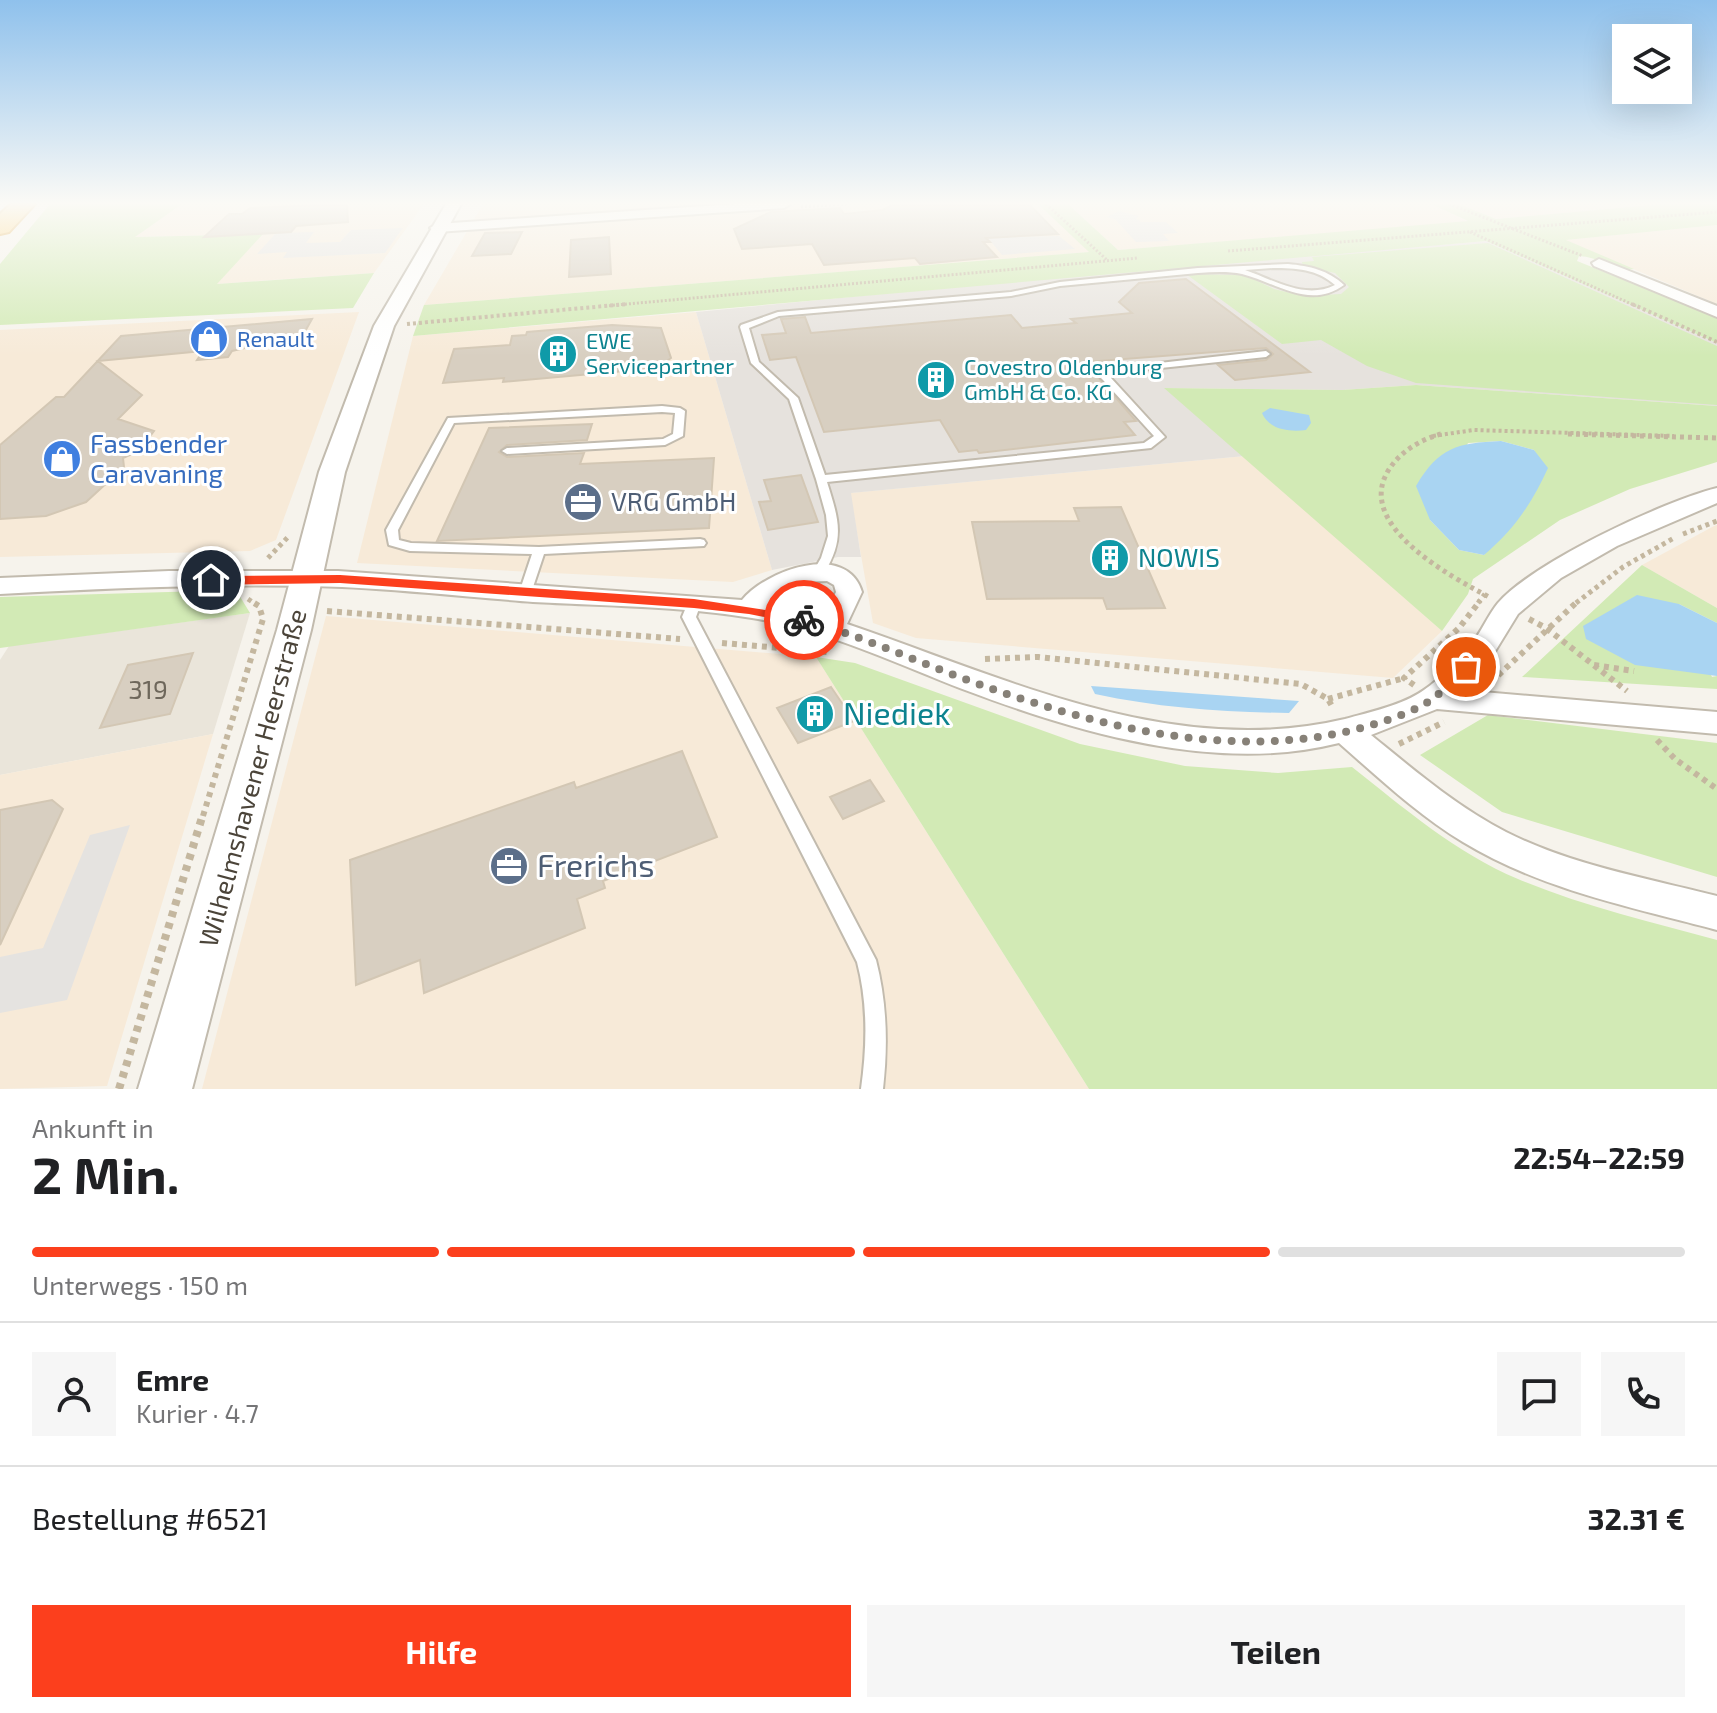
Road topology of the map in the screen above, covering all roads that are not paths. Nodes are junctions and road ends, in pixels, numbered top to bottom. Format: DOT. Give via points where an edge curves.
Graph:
graph roads {
  1 [pos="422,255"];
  2 [pos="1599,263"];
  3 [pos="1230,270"];
  4 [pos="1717,312"];
  5 [pos="1266,354"];
  6 [pos="507,451"];
  7 [pos="821,479"];
  8 [pos="1717,495"];
  9 [pos="700,543"];
  10 [pos="539,551"];
  11 [pos="820,570"];
  12 [pos="0,586"];
  13 [pos="525,593"];
  14 [pos="303,596"];
  15 [pos="694,603"];
  16 [pos="749,609"];
  17 [pos="834,640"];
  18 [pos="1434,698"];
  19 [pos="1717,723"];
  20 [pos="1348,733"];
  21 [pos="1717,913"];
  22 [pos="165,1089"];
  23 [pos="872,1089"];
  1 -- 14 [label="street, Wilhelmshavener Heerstraße" via="384,326 332,472"];
  2 -- 4 [label="street"];
  3 -- 3 [label="lane" via="1299,291 1333,291 1340,285 1324,273 1293,267"];
  3 -- 7 [label="lane" via="778,314 744,327 755,363 793,398"];
  5 -- 7 [label="lane" via="1109,371 1106,378 1160,437 1147,446"];
  6 -- 10 [label="lane" via="665,442 678,436 680,411 451,420 392,530 393,542"];
  7 -- 11 [label="lane" via="836,533 833,552"];
  8 -- 18 [label="street" via="1552,572 1508,608 1481,651"];
  9 -- 10 [label="lane"];
  10 -- 13 [label="lane"];
  11 -- 16 [label="street" via="799,574 754,600"];
  11 -- 17 [label="street" via="849,586"];
  12 -- 14 [label="street"];
  13 -- 14 [label="street"];
  13 -- 15 [label="street"];
  14 -- 22 [label="street, Wilhelmshavener Heerstraße"];
  15 -- 16 [label="street"];
  15 -- 23 [label="lane" via="689,617 866,960 876,993"];
  16 -- 17 [label="street"];
  17 -- 20 [label="street" via="1104,722 1180,737 1270,742"];
  18 -- 19 [label="street"];
  18 -- 20 [label="street" via="1398,717"];
  20 -- 21 [label="street" via="1428,803 1495,843 1555,868"];
}
